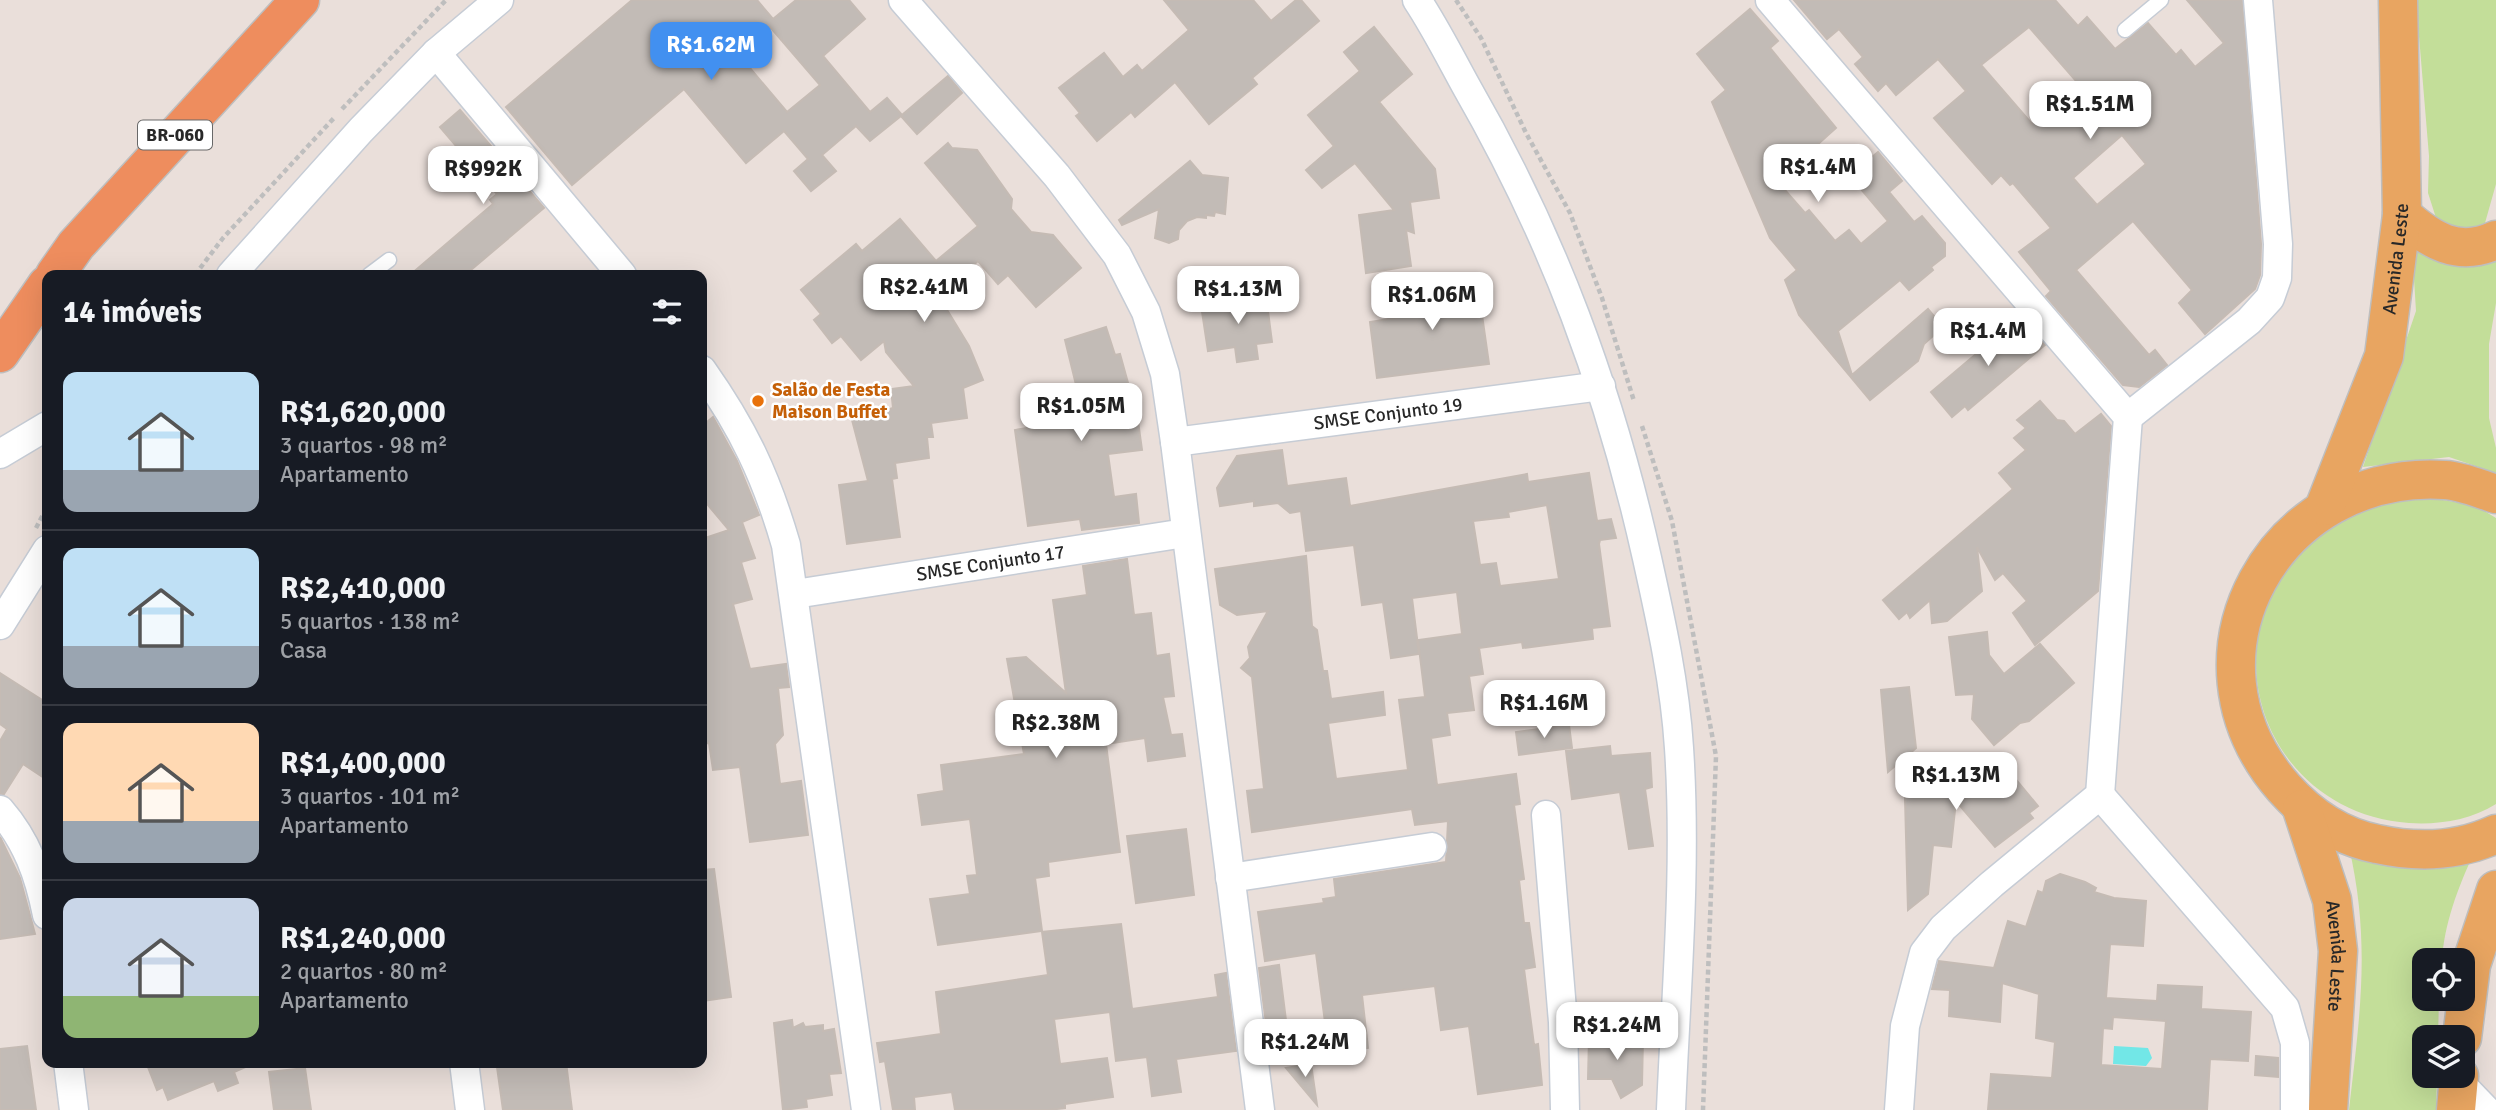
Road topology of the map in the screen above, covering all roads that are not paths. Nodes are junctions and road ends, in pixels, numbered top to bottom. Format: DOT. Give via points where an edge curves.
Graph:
graph roads {
  1 [pos="300,0"];
  2 [pos="499,0"];
  3 [pos="903,0"];
  4 [pos="1416,0"];
  5 [pos="1770,0"];
  6 [pos="2161,0"];
  7 [pos="2258,0"];
  8 [pos="2398,0"];
  9 [pos="2125,30"];
  10 [pos="436,53"];
  11 [pos="2402,215"];
  12 [pos="2496,240"];
  13 [pos="389,260"];
  14 [pos="68,265"];
  15 [pos="235,270"];
  16 [pos="376,270"];
  17 [pos="618,270"];
  18 [pos="42,292"];
  19 [pos="0,353"];
  20 [pos="707,377"];
  21 [pos="1601,386"];
  22 [pos="2128,417"];
  23 [pos="42,429"];
  24 [pos="1175,442"];
  25 [pos="0,454"];
  26 [pos="2496,494"];
  27 [pos="2325,506"];
  28 [pos="1185,533"];
  29 [pos="42,558"];
  30 [pos="795,594"];
  31 [pos="0,625"];
  32 [pos="2100,795"];
  33 [pos="2302,809"];
  34 [pos="0,810"];
  35 [pos="1546,815"];
  36 [pos="2496,834"];
  37 [pos="1433,847"];
  38 [pos="1230,878"];
  39 [pos="42,887"];
  40 [pos="2496,890"];
  41 [pos="2464,1025"];
  42 [pos="69,1068"];
  43 [pos="465,1068"];
  44 [pos="2458,1089"];
  45 [pos="74,1110"];
  46 [pos="470,1110"];
  47 [pos="866,1110"];
  48 [pos="1260,1110"];
  49 [pos="1565,1110"];
  50 [pos="1671,1110"];
  51 [pos="1899,1110"];
  52 [pos="2295,1110"];
  53 [pos="2328,1110"];
  54 [pos="2486,1110"];
  1 -- 14 [label="highway, BR-060"];
  2 -- 10 [label="street"];
  3 -- 24 [label="street" via="1057,176 1117,255 1146,312 1165,374"];
  4 -- 21 [label="street" via="1496,138 1563,282"];
  5 -- 22 [label="street"];
  6 -- 9 [label="lane"];
  7 -- 22 [label="street" via="2277,278 2270,298 2249,321"];
  8 -- 11 [label="main road, Avenida Leste"];
  10 -- 15 [label="street"];
  10 -- 17 [label="street"];
  11 -- 12 [label="main road" via="2427,237 2451,248"];
  11 -- 27 [label="main road, Avenida Leste" via="2384,356"];
  13 -- 16 [label="lane"];
  18 -- 19 [label="highway"];
  20 -- 30 [label="street" via="746,435 772,495"];
  21 -- 24 [label="street, SMSE Conjunto 19"];
  21 -- 50 [label="street" via="1664,633 1679,747 1682,867"];
  22 -- 32 [label="street"];
  23 -- 25 [label="street"];
  24 -- 28 [label="street"];
  26 -- 27 [label="main road" via="2447,480 2384,482"];
  27 -- 33 [label="main road" via="2280,545 2249,595 2235,652 2240,711 2263,765"];
  28 -- 30 [label="street, SMSE Conjunto 17"];
  28 -- 38 [label="street"];
  29 -- 31 [label="street"];
  30 -- 47 [label="street"];
  32 -- 51 [label="street" via="1992,884 1924,953 1905,1026"];
  32 -- 52 [label="street" via="2285,1008 2295,1043"];
  33 -- 36 [label="main road" via="2354,839 2413,852 2473,845"];
  33 -- 53 [label="main road, Avenida Leste" via="2332,900 2338,951"];
  34 -- 39 [label="street" via="24,841"];
  35 -- 49 [label="street" via="1563,1021"];
  37 -- 38 [label="street"];
  38 -- 48 [label="street"];
  40 -- 41 [label="main road" via="2471,965"];
  42 -- 45 [label="street"];
  43 -- 46 [label="street"];
  44 -- 54 [label="street"];
}
